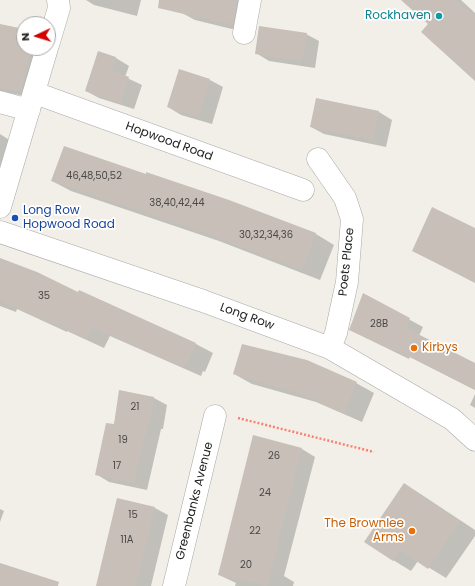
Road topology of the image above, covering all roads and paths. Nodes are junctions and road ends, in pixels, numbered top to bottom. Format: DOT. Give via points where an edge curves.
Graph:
graph roads {
  1 [pos="58,0"];
  2 [pos="250,0"];
  3 [pos="56,16"];
  4 [pos="244,33"];
  5 [pos="45,56"];
  6 [pos="0,102"];
  7 [pos="32,102"];
  8 [pos="318,159"];
  9 [pos="303,190"];
  10 [pos="0,207"];
  11 [pos="0,232"];
  12 [pos="330,348"];
  13 [pos="215,416"];
  14 [pos="238,418"];
  15 [pos="475,440"];
  16 [pos="374,452"];
  17 [pos="174,586"];
  1 -- 3 [label="street"];
  2 -- 4 [label="street"];
  5 -- 7 [label="street"];
  6 -- 7 [label="street, Hopwood Road"];
  7 -- 9 [label="street, Hopwood Road"];
  7 -- 10 [label="street"];
  8 -- 12 [label="street, Poets Place" via="345,198 352,219 347,282 336,333"];
  11 -- 12 [label="street, Long Row" via="203,301"];
  12 -- 15 [label="street, Long Row" via="452,419"];
  13 -- 17 [label="street, Greenbanks Avenue"];
  14 -- 16 [label="path"];
}
